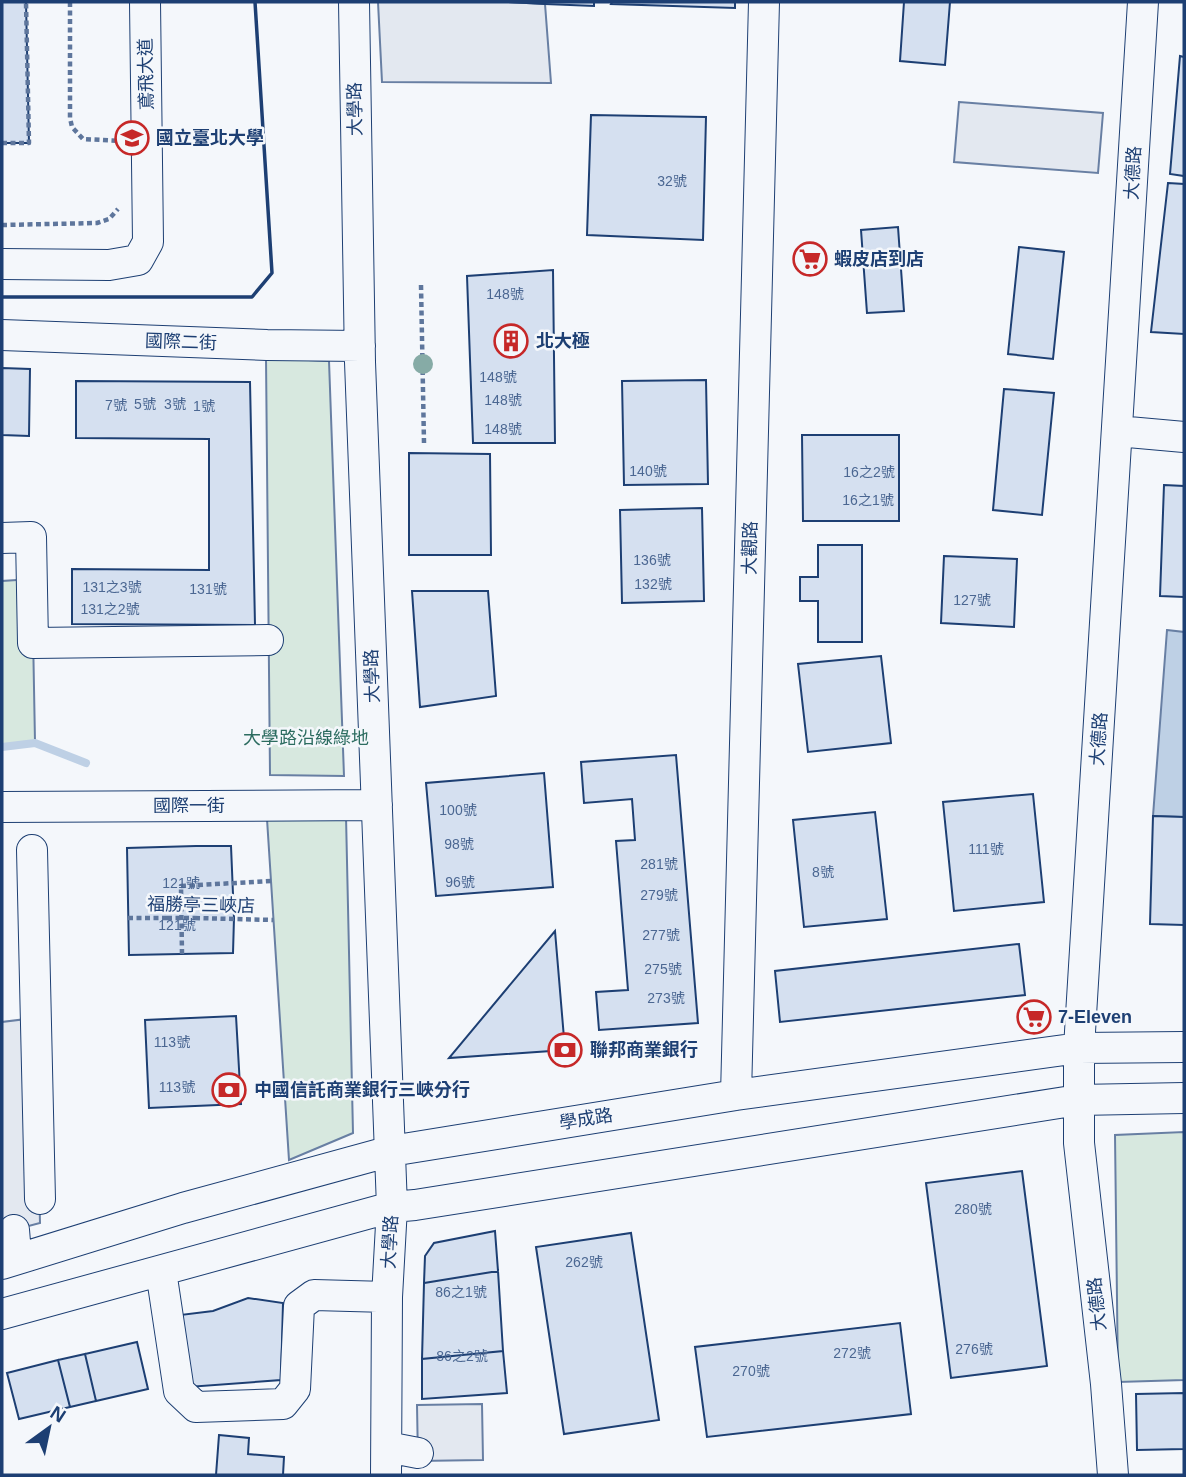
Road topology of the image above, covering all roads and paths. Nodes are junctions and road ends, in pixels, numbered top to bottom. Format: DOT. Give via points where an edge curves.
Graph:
graph roads {
  1 [pos="26,2"];
  2 [pos="71,2"];
  3 [pos="145,2"];
  4 [pos="764,2"];
  5 [pos="1143,2"];
  6 [pos="362,10"];
  7 [pos="125,141"];
  8 [pos="2,143"];
  9 [pos="122,204"];
  10 [pos="2,225"];
  11 [pos="2,264"];
  12 [pos="421,285"];
  13 [pos="2,335"];
  14 [pos="359,346"];
  15 [pos="1117,431"];
  16 [pos="1184,437"];
  17 [pos="424,443"];
  18 [pos="2,538"];
  19 [pos="268,640"];
  20 [pos="377,806"];
  21 [pos="2,807"];
  22 [pos="32,850"];
  23 [pos="271,881"];
  24 [pos="128,918"];
  25 [pos="274,920"];
  26 [pos="182,954"];
  27 [pos="1184,1047"];
  28 [pos="1079,1048"];
  29 [pos="736,1095"];
  30 [pos="1184,1098"];
  31 [pos="1078,1100"];
  32 [pos="391,1151"];
  33 [pos="40,1199"];
  34 [pos="392,1207"];
  35 [pos="10,1245"];
  36 [pos="161,1271"];
  37 [pos="387,1297"];
  38 [pos="2,1314"];
  39 [pos="418,1453"];
  40 [pos="386,1461"];
  41 [pos="1112,1475"];
  1 -- 8 [label="path" via="29,143"];
  2 -- 7 [label="path" via="72,127 83,139"];
  3 -- 11 [label="street, 鳶飛大道" via="148,242 138,260 109,265"];
  4 -- 29 [label="street, 大觀路"];
  5 -- 15 [label="street, 大德路"];
  6 -- 14 [label="street, 大學路"];
  9 -- 10 [label="path" via="103,222"];
  12 -- 17 [label="path"];
  13 -- 14 [label="street, 國際二街"];
  14 -- 20 [label="street, 大學路"];
  15 -- 16 [label="street"];
  15 -- 28 [label="street, 大德路"];
  18 -- 19 [label="street" via="31,537 33,643"];
  20 -- 21 [label="street, 國際一街"];
  20 -- 32 [label="street, 大學路"];
  22 -- 33 [label="street"];
  23 -- 26 [label="path" via="181,886"];
  24 -- 25 [label="path, 福勝亭三峽店, bridge"];
  27 -- 28 [label="street, 學成路"];
  28 -- 29 [label="street, 學成路"];
  28 -- 31 [label="street, 大德路"];
  29 -- 32 [label="street, 學成路"];
  30 -- 31 [label="street"];
  31 -- 34 [label="street"];
  31 -- 41 [label="street, 大德路"];
  32 -- 34 [label="street, 大學路"];
  32 -- 35 [label="street, 學成路" via="183,1208"];
  34 -- 36 [label="street"];
  34 -- 37 [label="street, 大學路"];
  36 -- 37 [label="street" via="179,1391 196,1408 284,1404 295,1389 299,1306 314,1295"];
  36 -- 38 [label="street"];
  37 -- 40 [label="street, 大學路"];
  39 -- 40 [label="street"];
}
